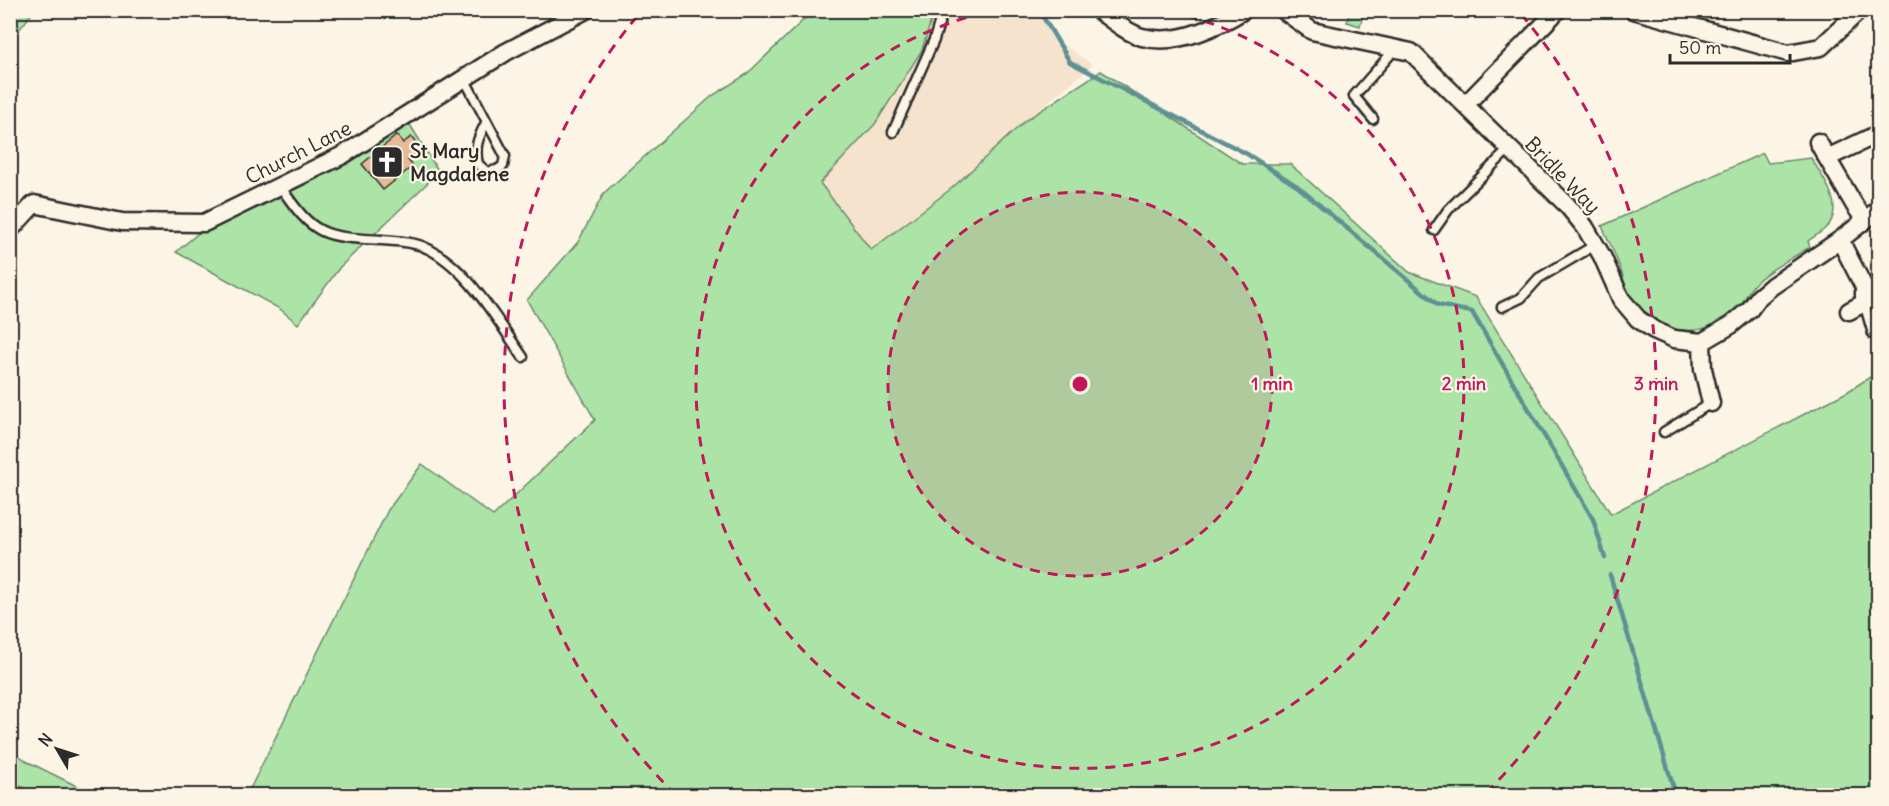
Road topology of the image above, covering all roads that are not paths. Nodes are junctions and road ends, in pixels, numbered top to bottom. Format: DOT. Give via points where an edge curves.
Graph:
graph roads {
  1 [pos="586,10"];
  2 [pos="943,10"];
  3 [pos="1098,10"];
  4 [pos="1244,10"];
  5 [pos="1283,10"];
  6 [pos="1558,10"];
  7 [pos="1633,10"];
  8 [pos="1860,10"];
  9 [pos="1397,48"];
  10 [pos="464,78"];
  11 [pos="1465,105"];
  12 [pos="1374,119"];
  13 [pos="486,123"];
  14 [pos="893,132"];
  15 [pos="1878,134"];
  16 [pos="1818,142"];
  17 [pos="1509,149"];
  18 [pos="1827,158"];
  19 [pos="280,186"];
  20 [pos="1872,215"];
  21 [pos="10,230"];
  22 [pos="1434,230"];
  23 [pos="1840,240"];
  24 [pos="1595,245"];
  25 [pos="1502,307"];
  26 [pos="1857,307"];
  27 [pos="1873,334"];
  28 [pos="1702,342"];
  29 [pos="522,357"];
  30 [pos="1711,402"];
  31 [pos="1664,432"];
  1 -- 10 [label="street, Church Lane"];
  2 -- 14 [label="lane" via="934,40"];
  3 -- 4 [label="street" via="1140,37 1164,40 1207,29"];
  5 -- 9 [label="street, Bridle Way" via="1312,31"];
  6 -- 11 [label="street"];
  7 -- 8 [label="street" via="1788,54 1821,47"];
  9 -- 11 [label="street, Bridle Way" via="1411,52"];
  9 -- 12 [label="lane" via="1354,96"];
  10 -- 13 [label="lane"];
  10 -- 19 [label="street, Church Lane" via="342,155"];
  11 -- 17 [label="street, Bridle Way"];
  13 -- 13 [label="lane" via="505,156 503,166 487,172 478,164 476,149"];
  15 -- 18 [label="street"];
  16 -- 18 [label="street"];
  17 -- 22 [label="lane" via="1448,210"];
  17 -- 24 [label="street, Bridle Way" via="1567,205"];
  18 -- 20 [label="street" via="1855,206"];
  19 -- 21 [label="street, Church Lane" via="204,223 122,222 34,204"];
  19 -- 29 [label="lane" via="317,230 338,238 406,241 444,258 477,293"];
  20 -- 23 [label="street"];
  23 -- 26 [label="street" via="1864,287"];
  23 -- 28 [label="street" via="1772,286 1731,325"];
  24 -- 25 [label="lane" via="1539,278 1521,298"];
  24 -- 28 [label="street, Bridle Way" via="1621,299 1638,319 1674,339"];
  26 -- 27 [label="lane"];
  28 -- 30 [label="street" via="1703,369"];
  30 -- 31 [label="lane"];
}
